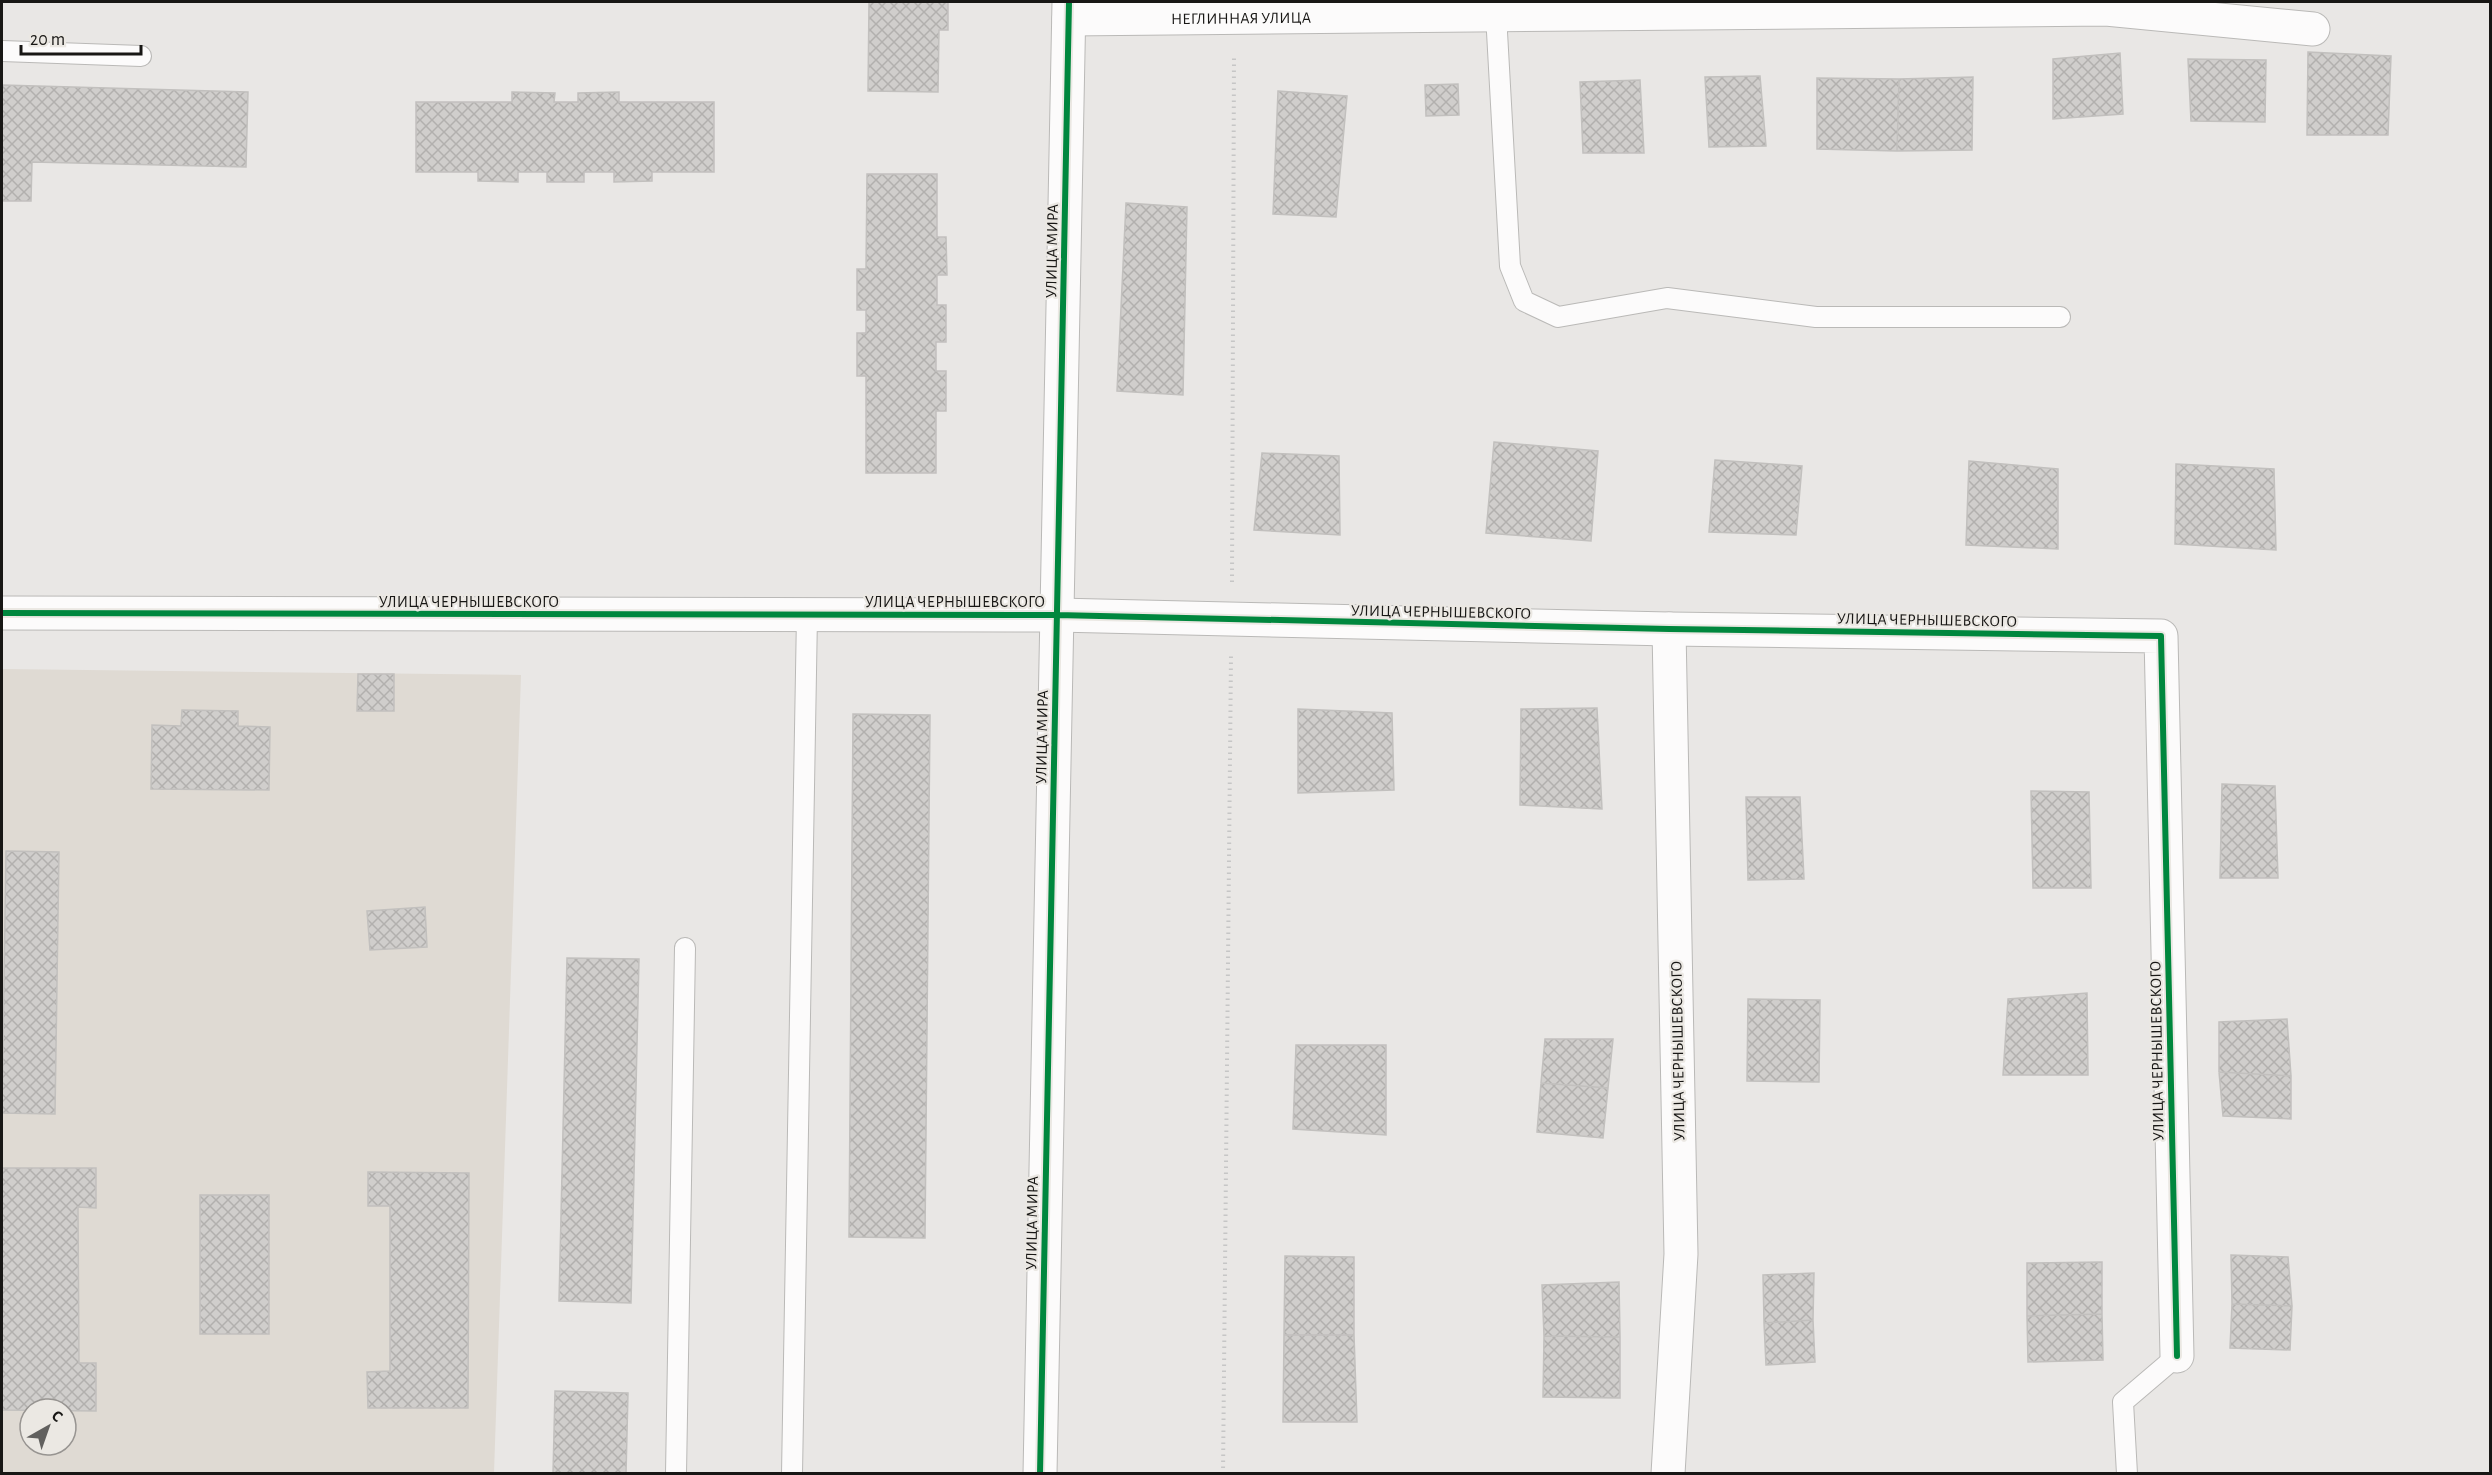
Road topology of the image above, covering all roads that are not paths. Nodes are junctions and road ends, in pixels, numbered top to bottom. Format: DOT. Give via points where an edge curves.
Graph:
graph roads {
  1 [pos="1966,5"];
  2 [pos="2107,5"];
  3 [pos="1683,7"];
  4 [pos="1069,10"];
  5 [pos="1496,14"];
  6 [pos="2313,29"];
  7 [pos="2,51"];
  8 [pos="141,56"];
  9 [pos="2060,317"];
  10 [pos="2,613"];
  11 [pos="807,615"];
  12 [pos="1057,615"];
  13 [pos="1669,629"];
  14 [pos="685,948"];
  15 [pos="2177,1356"];
  16 [pos="676,1473"];
  17 [pos="792,1473"];
  18 [pos="1040,1473"];
  19 [pos="1668,1473"];
  20 [pos="2127,1473"];
  1 -- 2 [label="street, НЕГЛИННАЯ УЛИЦА"];
  1 -- 3 [label="street, НЕГЛИННАЯ УЛИЦА"];
  2 -- 6 [label="street, НЕГЛИННАЯ УЛИЦА"];
  3 -- 5 [label="street, НЕГЛИННАЯ УЛИЦА"];
  4 -- 5 [label="street, НЕГЛИННАЯ УЛИЦА" via="1234,17"];
  4 -- 12 [label="street, УЛИЦА МИРА"];
  5 -- 9 [label="lane" via="1510,266 1524,301 1558,317 1667,298 1816,317"];
  7 -- 8 [label="lane"];
  10 -- 11 [label="street, УЛИЦА ЧЕРНЫШЕВСКОГО"];
  11 -- 12 [label="street, УЛИЦА ЧЕРНЫШЕВСКОГО"];
  11 -- 17 [label="lane"];
  12 -- 13 [label="street, УЛИЦА ЧЕРНЫШЕВСКОГО"];
  12 -- 18 [label="street, УЛИЦА МИРА"];
  13 -- 15 [label="street, УЛИЦА ЧЕРНЫШЕВСКОГО" via="2161,636"];
  13 -- 19 [label="street, УЛИЦА ЧЕРНЫШЕВСКОГО" via="1681,1254"];
  14 -- 16 [label="lane"];
  15 -- 20 [label="lane" via="2123,1402"];
}
